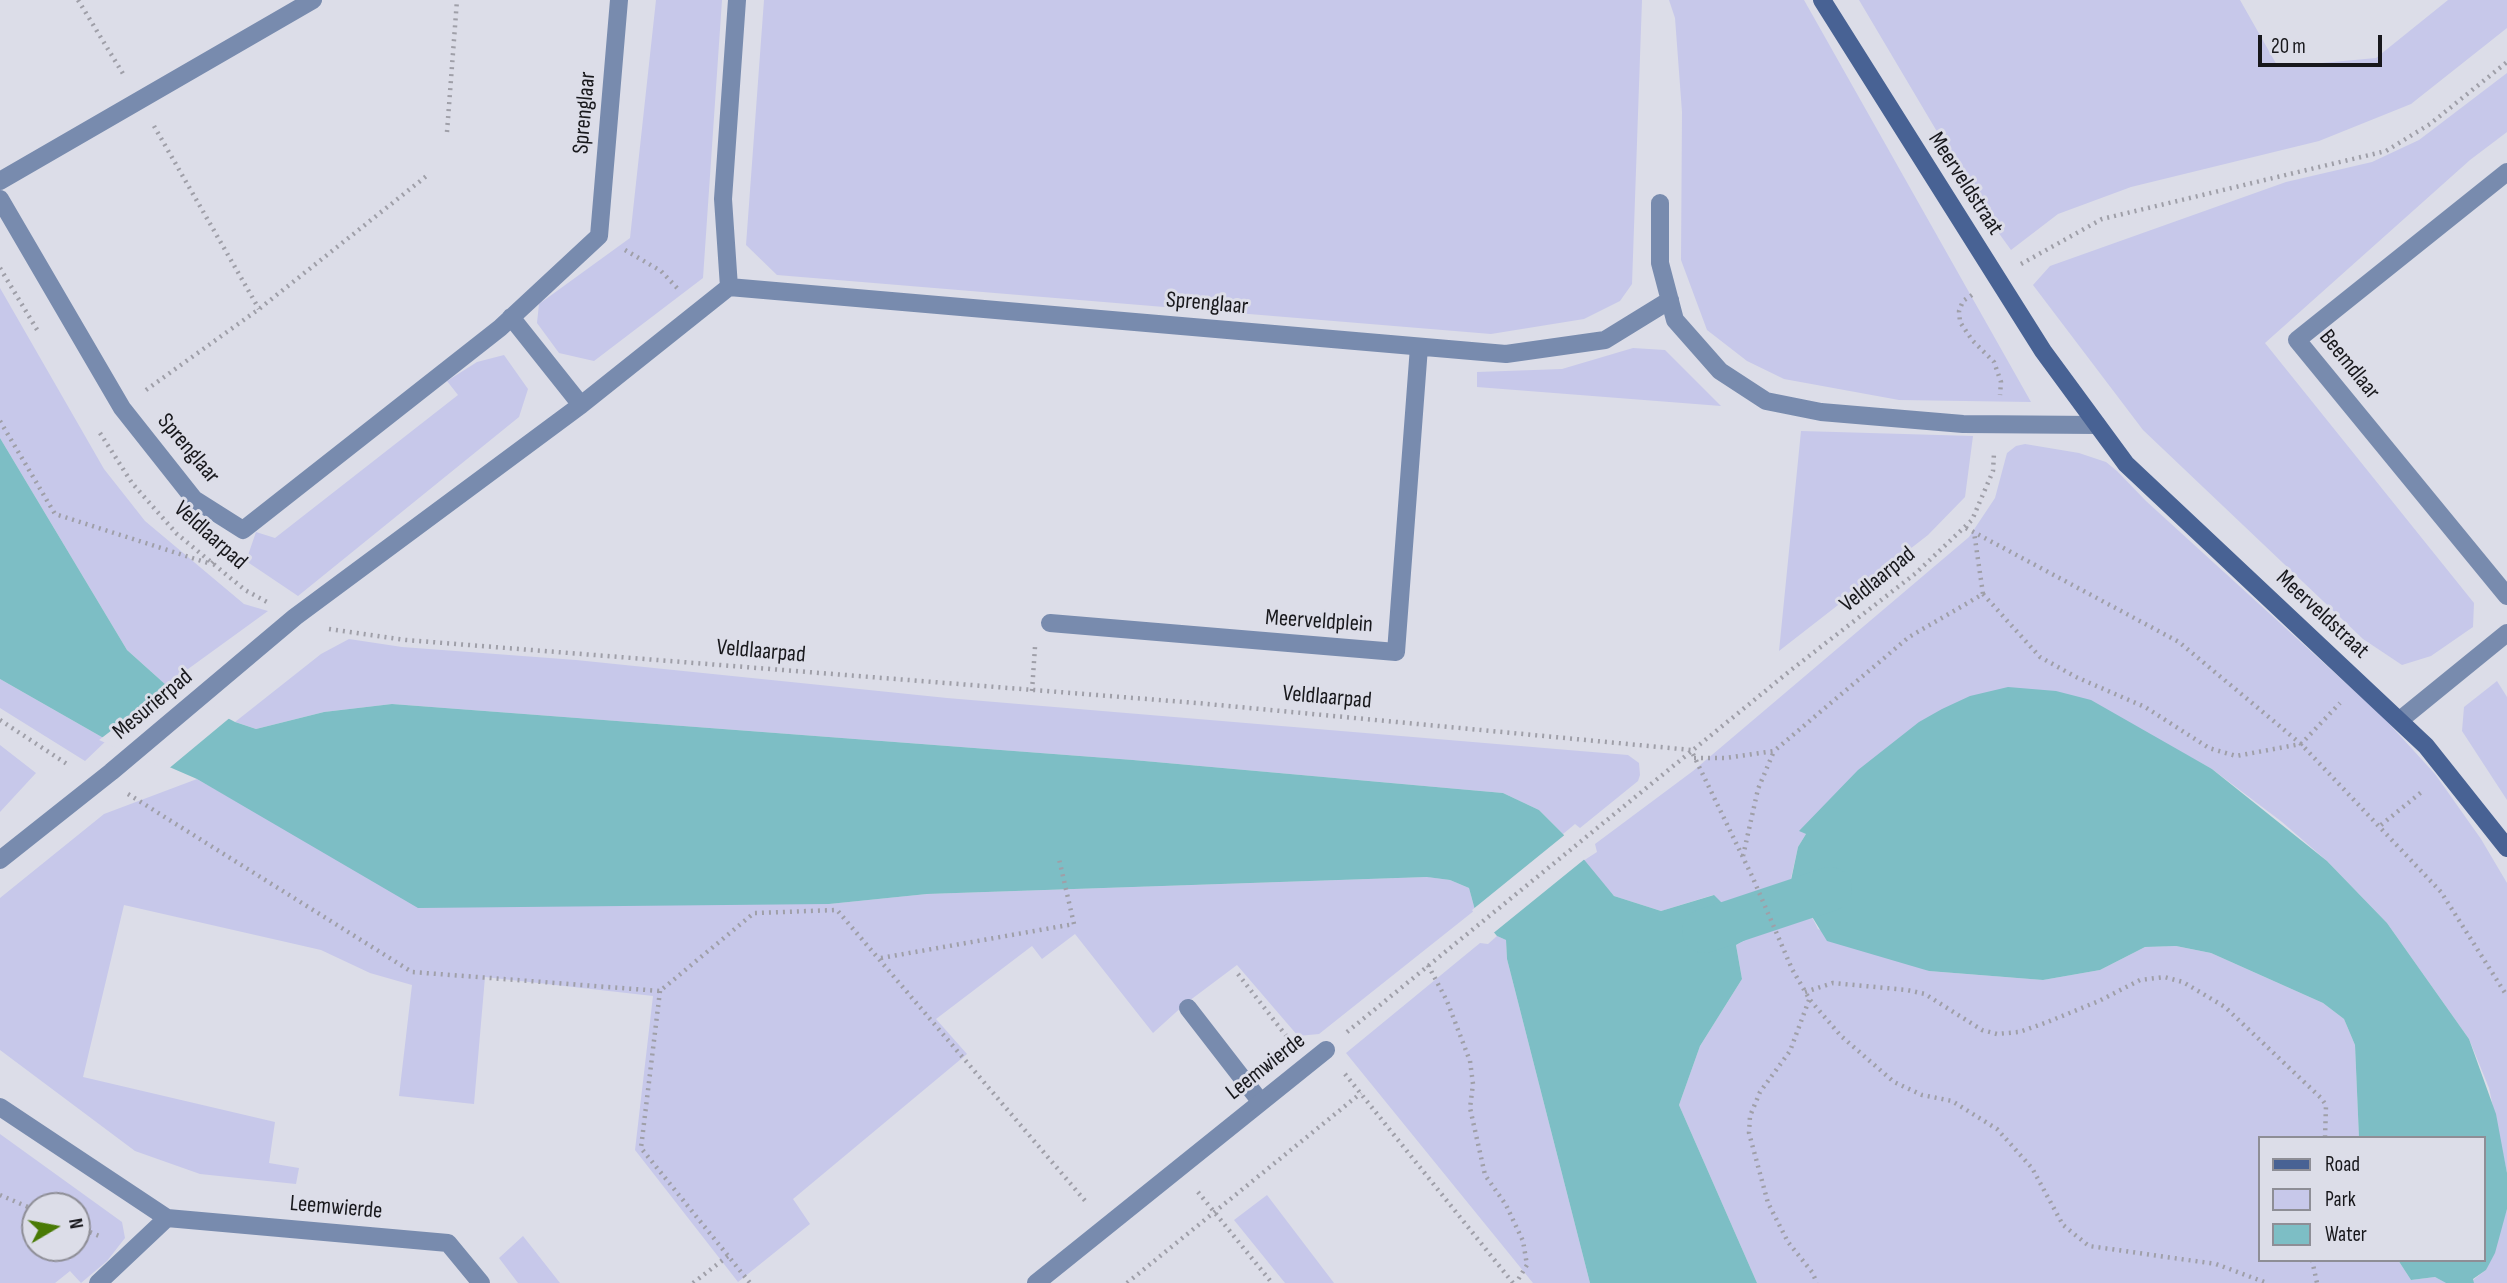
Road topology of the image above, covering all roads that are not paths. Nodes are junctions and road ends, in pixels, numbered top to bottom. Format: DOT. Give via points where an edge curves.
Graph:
graph roads {
  1 [pos="313,0"];
  2 [pos="618,0"];
  3 [pos="737,0"];
  4 [pos="1822,0"];
  5 [pos="2507,172"];
  6 [pos="0,181"];
  7 [pos="0,199"];
  8 [pos="1660,203"];
  9 [pos="729,287"];
  10 [pos="1670,300"];
  11 [pos="511,317"];
  12 [pos="1419,347"];
  13 [pos="581,405"];
  14 [pos="2097,425"];
  15 [pos="2507,596"];
  16 [pos="1050,623"];
  17 [pos="2507,634"];
  18 [pos="2400,720"];
  19 [pos="2507,848"];
  20 [pos="0,860"];
  21 [pos="1188,1008"];
  22 [pos="1326,1050"];
  23 [pos="1260,1101"];
  24 [pos="0,1107"];
  25 [pos="167,1218"];
  26 [pos="98,1283"];
  27 [pos="481,1283"];
  28 [pos="1036,1283"];
  1 -- 6 [label="street"];
  2 -- 11 [label="street, Sprenglaar" via="599,236"];
  3 -- 9 [label="street" via="723,199"];
  4 -- 14 [label="street, Meerveldstraat" via="2043,351"];
  5 -- 15 [label="street, Beemdlaar" via="2297,340"];
  7 -- 11 [label="street, Sprenglaar" via="122,408 194,499 243,530"];
  8 -- 10 [label="street" via="1660,263"];
  9 -- 12 [label="street, Sprenglaar"];
  9 -- 13 [label="street"];
  10 -- 12 [label="street, Sprenglaar" via="1605,340 1506,354"];
  10 -- 14 [label="street" via="1675,320 1720,371 1766,401 1821,412 1997,424"];
  11 -- 13 [label="street"];
  12 -- 16 [label="street, Meerveldplein" via="1396,652"];
  13 -- 20 [label="street, Mesurierpad" via="295,617"];
  14 -- 18 [label="street, Meerveldstraat" via="2126,464"];
  17 -- 18 [label="street"];
  18 -- 19 [label="street, Meerveldstraat"];
  21 -- 23 [label="street"];
  22 -- 23 [label="street, Leemwierde"];
  23 -- 28 [label="street, Leemwierde"];
  24 -- 25 [label="street, Leemwierde"];
  25 -- 26 [label="street"];
  25 -- 27 [label="street, Leemwierde" via="448,1243"];
}
